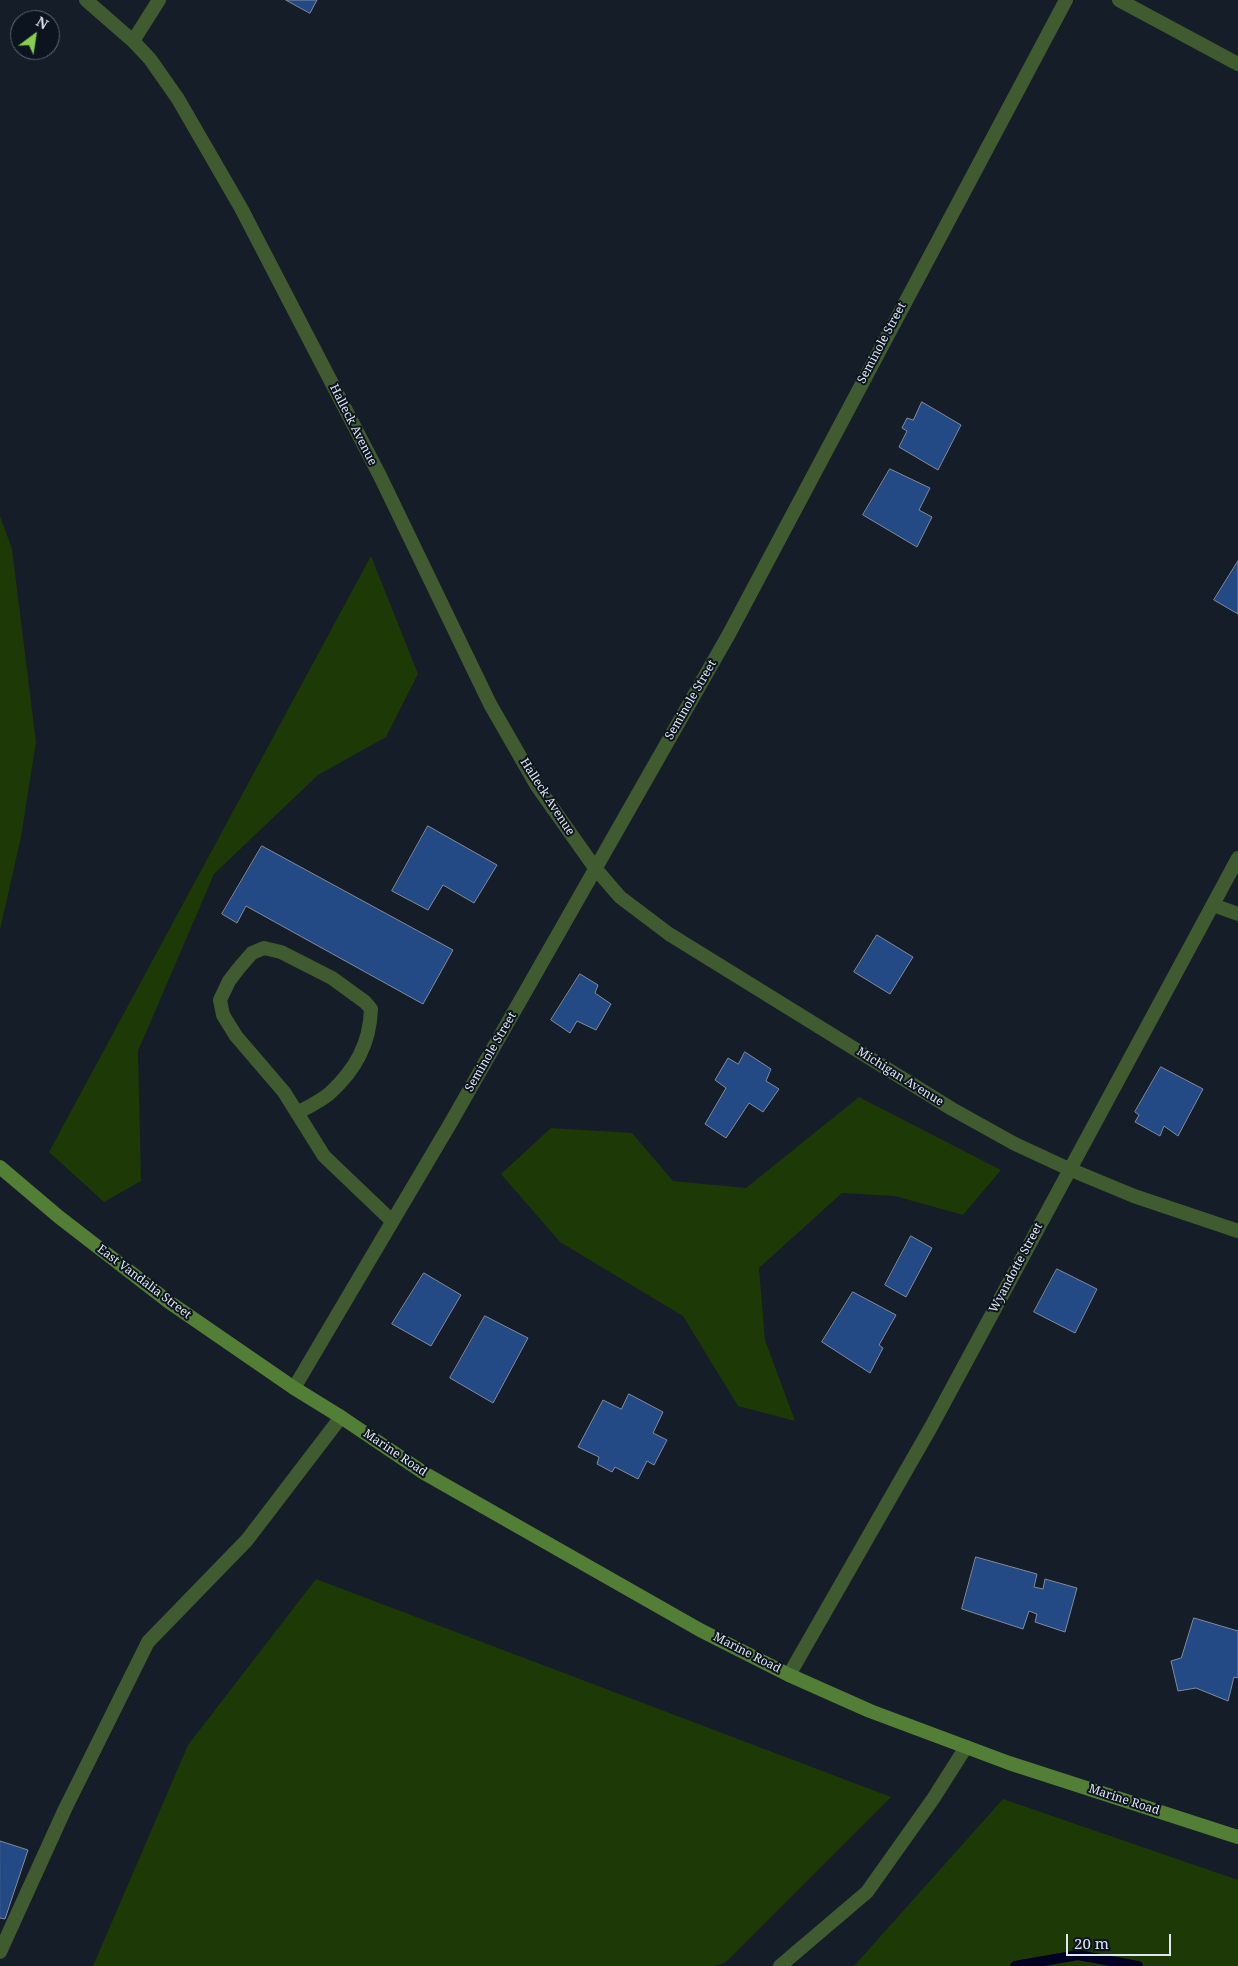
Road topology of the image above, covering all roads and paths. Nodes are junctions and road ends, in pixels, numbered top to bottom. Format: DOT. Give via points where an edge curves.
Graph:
graph roads {
  1 [pos="86,0"];
  2 [pos="159,0"];
  3 [pos="1066,0"];
  4 [pos="1119,0"];
  5 [pos="133,41"];
  6 [pos="1238,64"];
  7 [pos="1238,858"];
  8 [pos="595,868"];
  9 [pos="1213,904"];
  10 [pos="1238,914"];
  11 [pos="297,1113"];
  12 [pos="0,1167"];
  13 [pos="1069,1170"];
  14 [pos="392,1222"];
  15 [pos="1238,1231"];
  16 [pos="294,1388"];
  17 [pos="341,1417"];
  18 [pos="789,1675"];
  19 [pos="966,1747"];
  20 [pos="1238,1837"];
  21 [pos="0,1952"];
  22 [pos="780,1966"];
  1 -- 5 [label="street, Halleck Avenue"];
  2 -- 5 [label="street"];
  3 -- 8 [label="street, Seminole Street" via="728,634"];
  4 -- 6 [label="street"];
  5 -- 8 [label="street, Halleck Avenue" via="178,98 241,208 380,476 490,704 537,786"];
  7 -- 9 [label="street, Wyandotte Street"];
  8 -- 13 [label="street, Michigan Avenue" via="620,897 668,934 952,1109"];
  8 -- 14 [label="street, Seminole Street"];
  9 -- 10 [label="street"];
  9 -- 13 [label="street, Wyandotte Street"];
  11 -- 11 [label="street" via="223,1015 220,1000 229,981 252,953 264,948 281,952 332,978 370,1009 370,1024 358,1059 348,1075 330,1093"];
  11 -- 14 [label="street" via="324,1156"];
  12 -- 16 [label="main road, East Vandalia Street" via="168,1302"];
  13 -- 15 [label="street, Michigan Avenue"];
  13 -- 18 [label="street, Wyandotte Street" via="931,1427"];
  14 -- 16 [label="street, Seminole Street"];
  16 -- 17 [label="main road, Marine Road"];
  17 -- 18 [label="main road, Marine Road" via="424,1473 700,1630"];
  17 -- 21 [label="street" via="247,1540 148,1642 65,1809"];
  18 -- 19 [label="main road, Marine Road" via="870,1711"];
  19 -- 20 [label="main road, Marine Road"];
  19 -- 22 [label="street" via="867,1892"];
}
